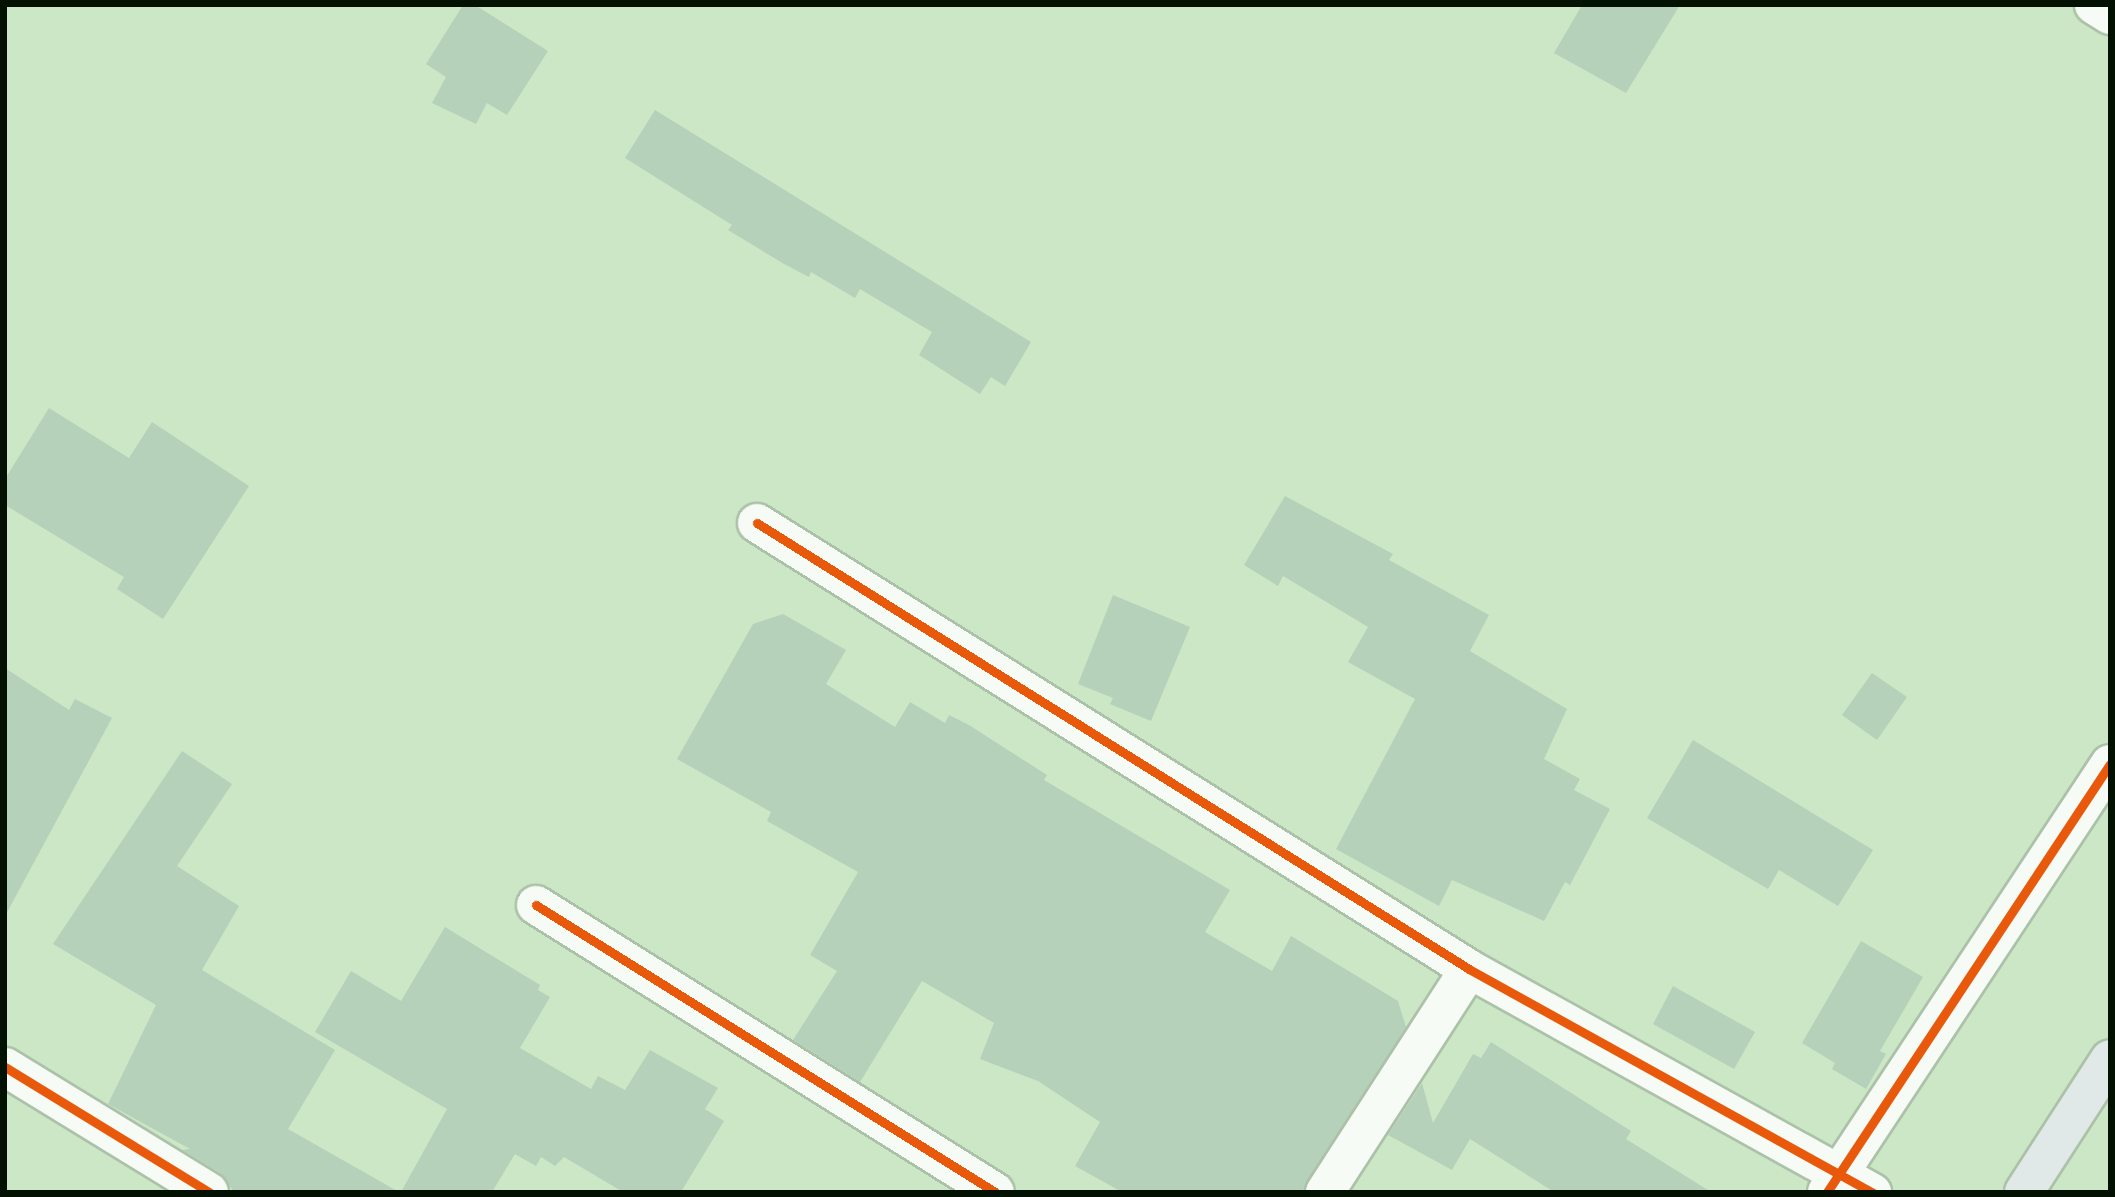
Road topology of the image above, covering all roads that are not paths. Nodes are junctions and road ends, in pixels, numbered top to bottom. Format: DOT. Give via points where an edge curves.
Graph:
graph roads {
  1 [pos="2094,5"];
  2 [pos="2110,15"];
  3 [pos="757,523"];
  4 [pos="2110,764"];
  5 [pos="536,905"];
  6 [pos="1469,969"];
  7 [pos="2110,1059"];
  8 [pos="5,1067"];
  9 [pos="1833,1182"];
  10 [pos="209,1192"];
  11 [pos="995,1192"];
  12 [pos="1325,1192"];
  13 [pos="1872,1192"];
  14 [pos="2024,1192"];
  1 -- 2 [label="street"];
  3 -- 6 [label="street"];
  4 -- 9 [label="street"];
  5 -- 11 [label="street"];
  6 -- 9 [label="street"];
  6 -- 12 [label="street"];
  7 -- 14 [label="main road"];
  8 -- 10 [label="street"];
  9 -- 13 [label="street"];
}
